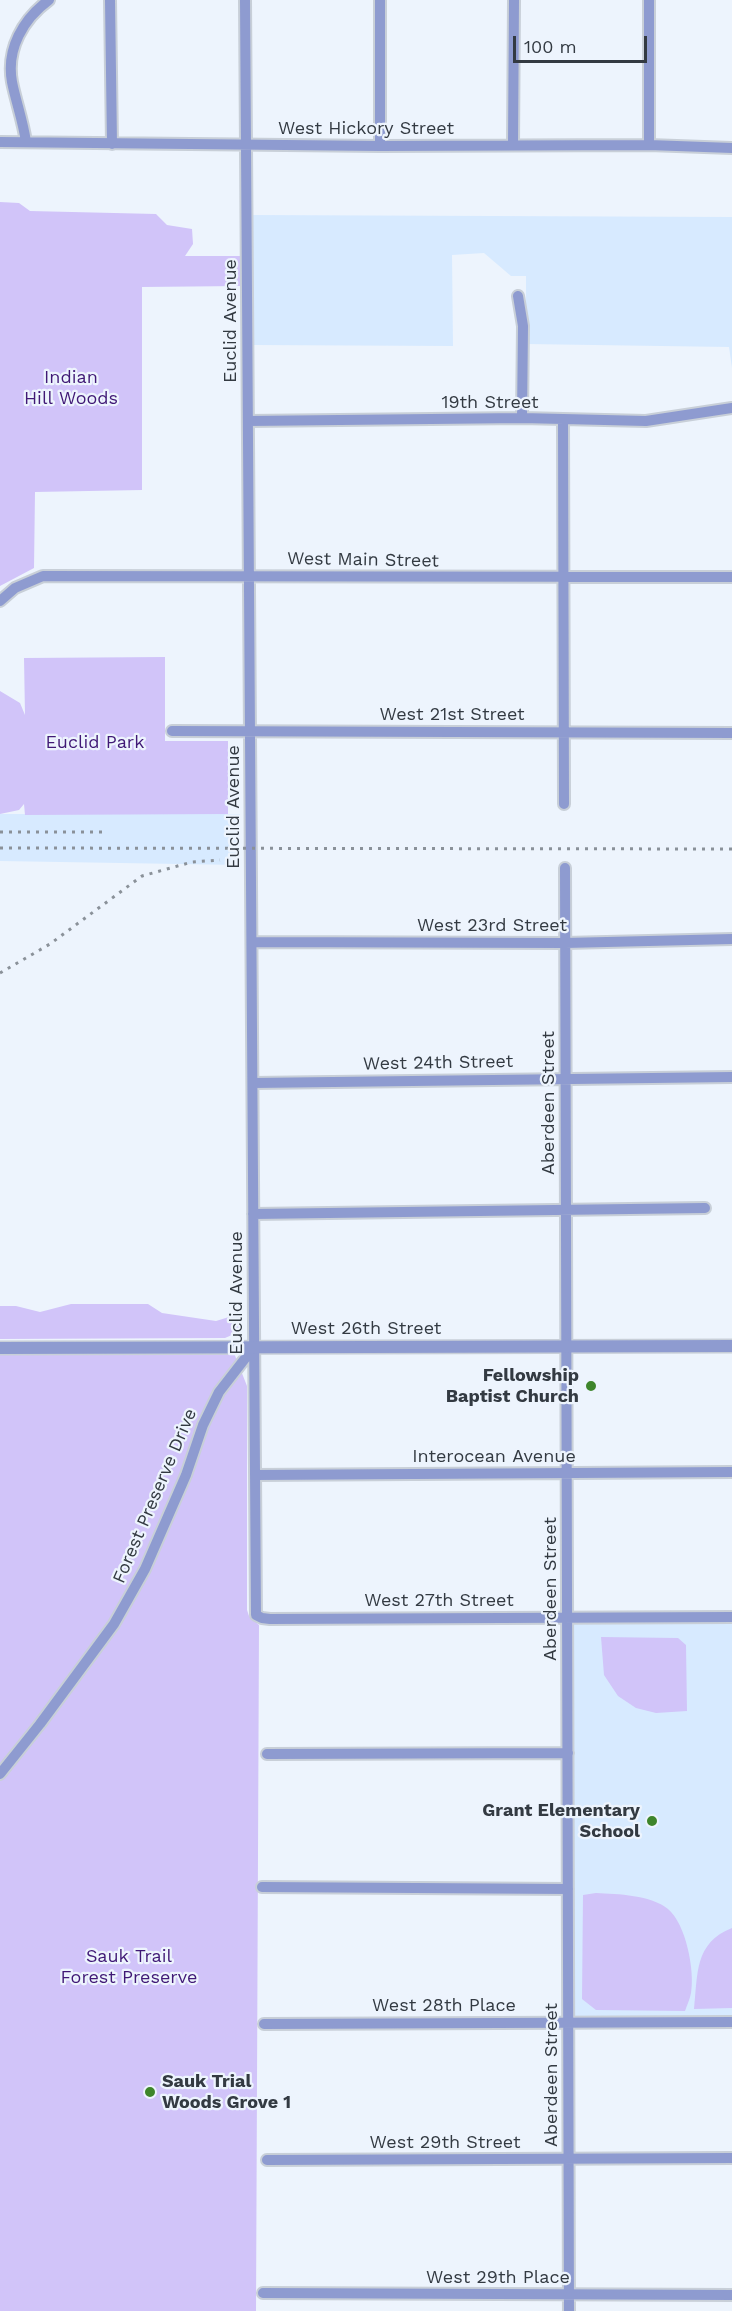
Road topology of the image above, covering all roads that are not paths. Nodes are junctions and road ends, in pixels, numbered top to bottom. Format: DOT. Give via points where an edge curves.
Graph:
graph roads {
  1 [pos="49,0"];
  2 [pos="110,0"];
  3 [pos="245,0"];
  4 [pos="380,0"];
  5 [pos="514,0"];
  6 [pos="648,0"];
  7 [pos="0,142"];
  8 [pos="26,142"];
  9 [pos="112,144"];
  10 [pos="246,145"];
  11 [pos="513,145"];
  12 [pos="649,145"];
  13 [pos="380,146"];
  14 [pos="732,148"];
  15 [pos="518,296"];
  16 [pos="732,408"];
  17 [pos="522,418"];
  18 [pos="563,420"];
  19 [pos="248,421"];
  20 [pos="249,575"];
  21 [pos="732,577"];
  22 [pos="563,578"];
  23 [pos="0,601"];
  24 [pos="172,731"];
  25 [pos="564,731"];
  26 [pos="250,732"];
  27 [pos="732,733"];
  28 [pos="564,804"];
  29 [pos="566,868"];
  30 [pos="732,939"];
  31 [pos="252,942"];
  32 [pos="566,943"];
  33 [pos="732,1077"];
  34 [pos="566,1078"];
  35 [pos="252,1083"];
  36 [pos="705,1208"];
  37 [pos="566,1210"];
  38 [pos="253,1214"];
  39 [pos="567,1346"];
  40 [pos="732,1346"];
  41 [pos="254,1347"];
  42 [pos="0,1348"];
  43 [pos="732,1472"];
  44 [pos="567,1473"];
  45 [pos="255,1475"];
  46 [pos="256,1615"];
  47 [pos="567,1617"];
  48 [pos="732,1617"];
  49 [pos="568,1753"];
  50 [pos="267,1754"];
  51 [pos="0,1774"];
  52 [pos="262,1887"];
  53 [pos="568,1889"];
  54 [pos="568,2022"];
  55 [pos="732,2022"];
  56 [pos="264,2024"];
  57 [pos="732,2158"];
  58 [pos="569,2159"];
  59 [pos="267,2160"];
  60 [pos="264,2293"];
  61 [pos="569,2295"];
  62 [pos="732,2295"];
  63 [pos="569,2311"];
  1 -- 8 [label="street" via="30,16 12,54 12,82"];
  2 -- 9 [label="street"];
  3 -- 10 [label="street, Euclid Avenue"];
  4 -- 13 [label="street"];
  5 -- 11 [label="street"];
  6 -- 12 [label="street"];
  7 -- 8 [label="street, West Hickory Street"];
  8 -- 9 [label="street, West Hickory Street"];
  9 -- 10 [label="street, West Hickory Street"];
  10 -- 13 [label="street, West Hickory Street"];
  10 -- 19 [label="street, Euclid Avenue"];
  11 -- 12 [label="street, West Hickory Street"];
  11 -- 13 [label="street, West Hickory Street"];
  12 -- 14 [label="street, West Hickory Street"];
  15 -- 17 [label="street" via="522,320"];
  16 -- 18 [label="street, 19th Street" via="646,420"];
  17 -- 18 [label="street, 19th Street"];
  17 -- 19 [label="street, 19th Street"];
  18 -- 22 [label="street"];
  19 -- 20 [label="street, Euclid Avenue"];
  20 -- 22 [label="street, West Main Street"];
  20 -- 23 [label="street, West Main Street" via="43,576 15,588"];
  20 -- 26 [label="street, Euclid Avenue"];
  21 -- 22 [label="street, West Main Street"];
  22 -- 25 [label="street"];
  24 -- 26 [label="street, West 21st Street"];
  25 -- 26 [label="street, West 21st Street"];
  25 -- 27 [label="street, West 21st Street"];
  25 -- 28 [label="street"];
  26 -- 31 [label="street, Euclid Avenue"];
  29 -- 32 [label="street, Aberdeen Street"];
  30 -- 32 [label="street, West 23rd Street"];
  31 -- 32 [label="street, West 23rd Street"];
  31 -- 35 [label="street, Euclid Avenue"];
  32 -- 34 [label="street, Aberdeen Street"];
  33 -- 34 [label="street, West 24th Street"];
  34 -- 35 [label="street, West 24th Street"];
  34 -- 37 [label="street, Aberdeen Street"];
  35 -- 38 [label="street, Euclid Avenue"];
  36 -- 37 [label="street"];
  37 -- 38 [label="street"];
  37 -- 39 [label="street, Aberdeen Street"];
  38 -- 41 [label="street, Euclid Avenue"];
  39 -- 40 [label="street, West 26th Street"];
  39 -- 41 [label="street, West 26th Street"];
  39 -- 44 [label="street, Aberdeen Street"];
  41 -- 42 [label="street, West 26th Street"];
  41 -- 45 [label="street, Euclid Avenue"];
  41 -- 51 [label="street, Forest Preserve Drive" via="219,1392 145,1569 114,1624"];
  43 -- 44 [label="street, Interocean Avenue"];
  44 -- 45 [label="street, Interocean Avenue"];
  44 -- 47 [label="street, Aberdeen Street"];
  45 -- 46 [label="street, Euclid Avenue"];
  46 -- 47 [label="street, West 27th Street" via="270,1619"];
  47 -- 48 [label="street, West 27th Street"];
  47 -- 49 [label="street, Aberdeen Street"];
  49 -- 50 [label="street"];
  49 -- 53 [label="street, Aberdeen Street"];
  52 -- 53 [label="street"];
  53 -- 54 [label="street, Aberdeen Street"];
  54 -- 55 [label="street, West 28th Place"];
  54 -- 56 [label="street, West 28th Place"];
  54 -- 58 [label="street, Aberdeen Street"];
  57 -- 58 [label="street, West 29th Street"];
  58 -- 59 [label="street, West 29th Street"];
  58 -- 61 [label="street, Aberdeen Street"];
  60 -- 61 [label="street, West 29th Place"];
  61 -- 62 [label="street, West 29th Place"];
  61 -- 63 [label="street, Aberdeen Street"];
}
